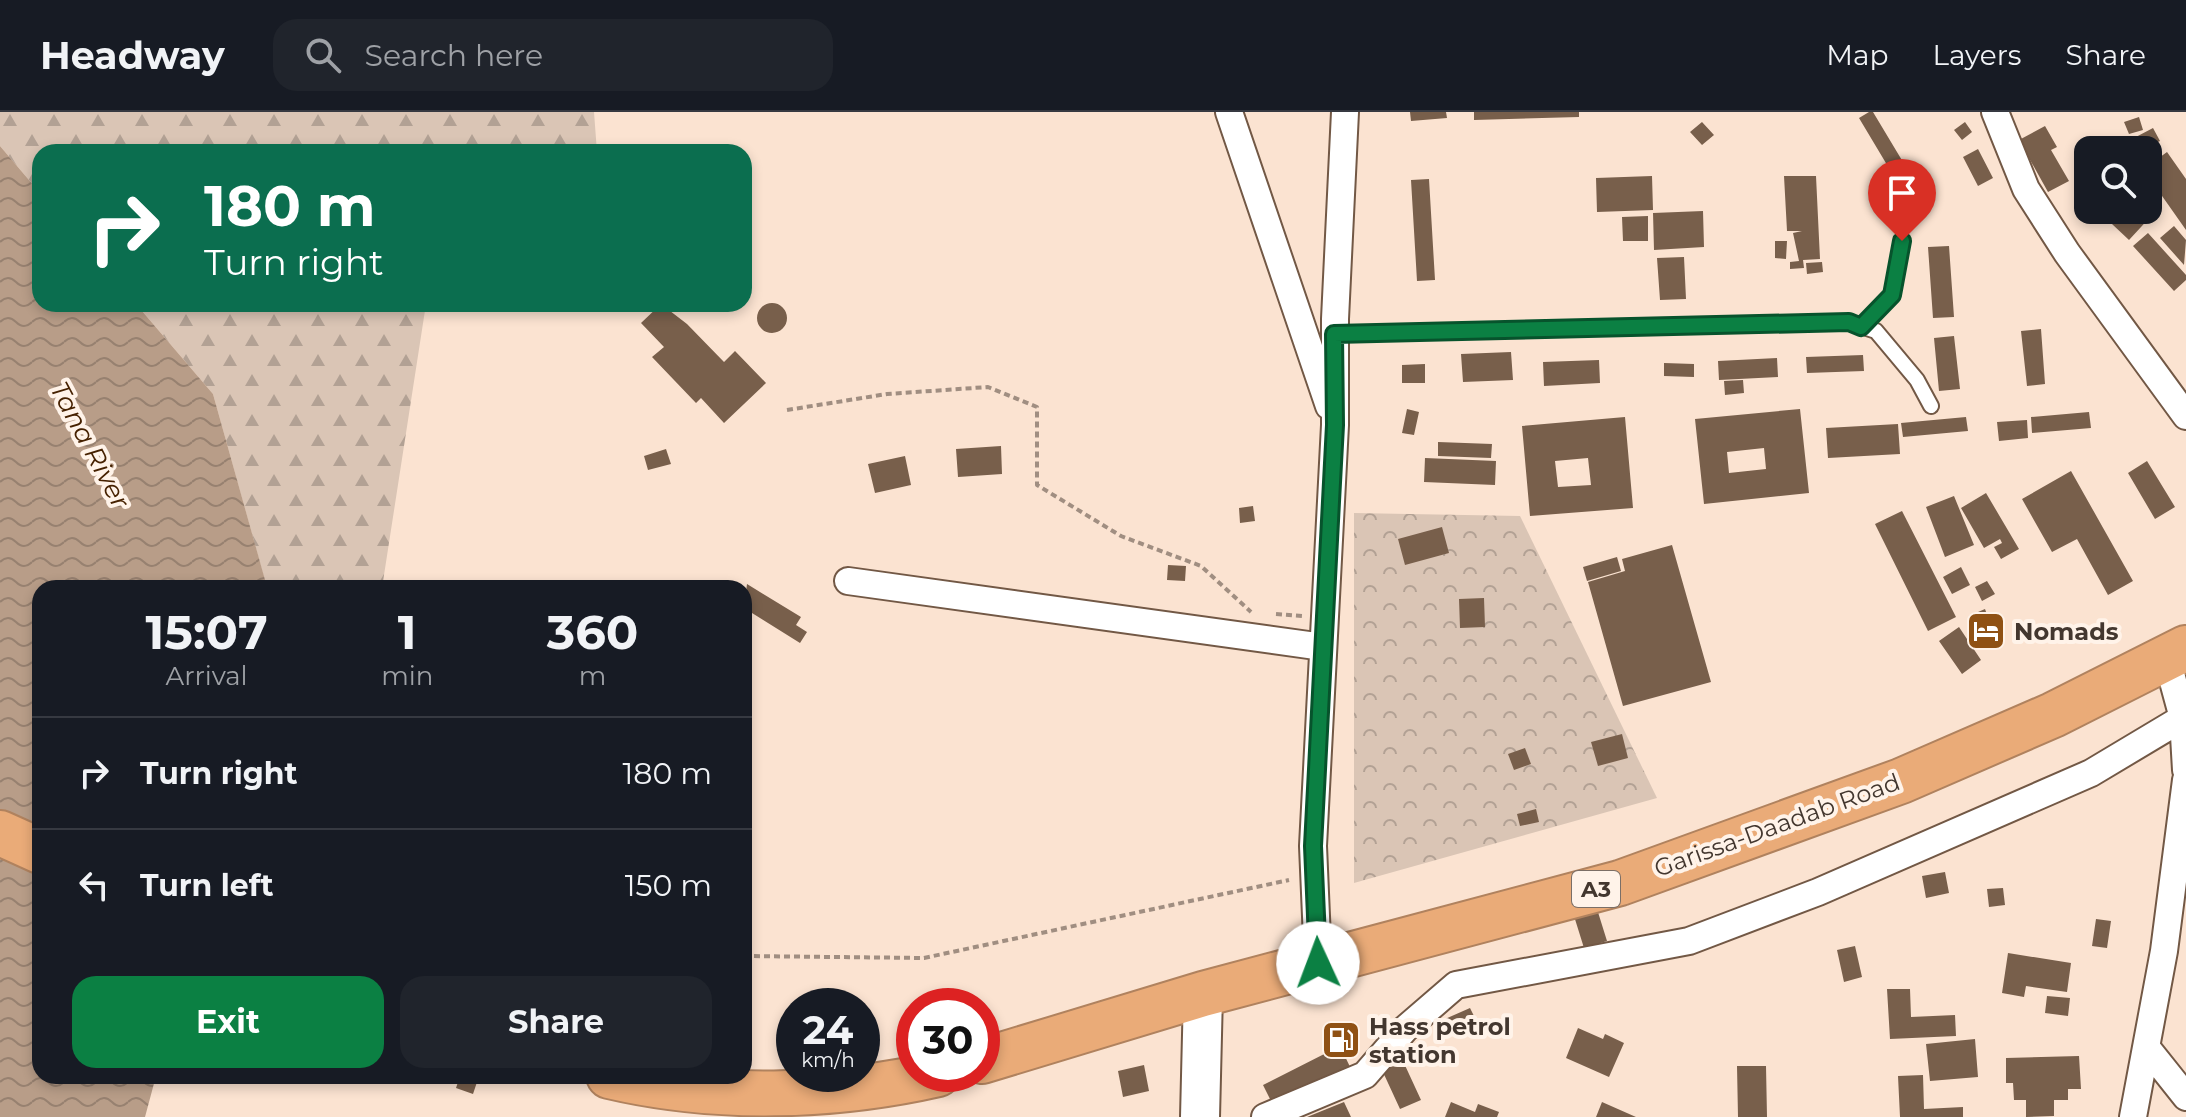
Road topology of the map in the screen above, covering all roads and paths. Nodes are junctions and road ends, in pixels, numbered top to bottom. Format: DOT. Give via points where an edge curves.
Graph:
graph roads {
  1 [pos="1229,112"];
  2 [pos="1345,112"];
  3 [pos="1995,112"];
  4 [pos="1902,241"];
  5 [pos="1861,327"];
  6 [pos="1334,334"];
  7 [pos="1931,406"];
  8 [pos="787,410"];
  9 [pos="2186,416"];
  10 [pos="1335,425"];
  11 [pos="848,581"];
  12 [pos="1325,617"];
  13 [pos="1323,647"];
  14 [pos="2177,654"];
  15 [pos="2183,718"];
  16 [pos="2186,770"];
  17 [pos="2186,780"];
  18 [pos="0,833"];
  19 [pos="32,847"];
  20 [pos="1314,875"];
  21 [pos="752,956"];
  22 [pos="1318,963"];
  23 [pos="1203,994"];
  24 [pos="2147,1048"];
  25 [pos="1000,1056"];
  26 [pos="896,1079"];
  27 [pos="642,1084"];
  28 [pos="2186,1097"];
  29 [pos="1200,1117"];
  30 [pos="1265,1117"];
  31 [pos="2133,1117"];
  1 -- 10 [label="street"];
  2 -- 6 [label="street"];
  3 -- 9 [label="street" via="2026,189"];
  4 -- 5 [label="lane" via="1892,295"];
  5 -- 6 [label="lane" via="1834,323"];
  5 -- 7 [label="lane" via="1876,331 1917,380"];
  6 -- 10 [label="street"];
  8 -- 12 [label="path" via="887,394 988,387 1037,407 1037,485 1121,536 1201,566 1250,612"];
  10 -- 12 [label="street"];
  11 -- 13 [label="street"];
  12 -- 13 [label="street"];
  13 -- 20 [label="street"];
  14 -- 15 [label="street"];
  14 -- 22 [label="highway, Garissa-Daadab Road / A3" via="2053,715 1820,812 1620,883"];
  15 -- 16 [label="street"];
  15 -- 30 [label="street" via="2091,773 1818,892 1689,941 1456,985 1405,1029 1365,1075"];
  17 -- 24 [label="street"];
  18 -- 19 [label="highway"];
  20 -- 21 [label="path" via="924,958"];
  20 -- 22 [label="street"];
  22 -- 23 [label="highway, Garissa-Daadab Road / A3"];
  23 -- 25 [label="highway, Garissa-Daadab Road / A3"];
  23 -- 29 [label="street"];
  24 -- 28 [label="street"];
  24 -- 31 [label="street"];
  26 -- 27 [label="highway" via="792,1093"];
}
